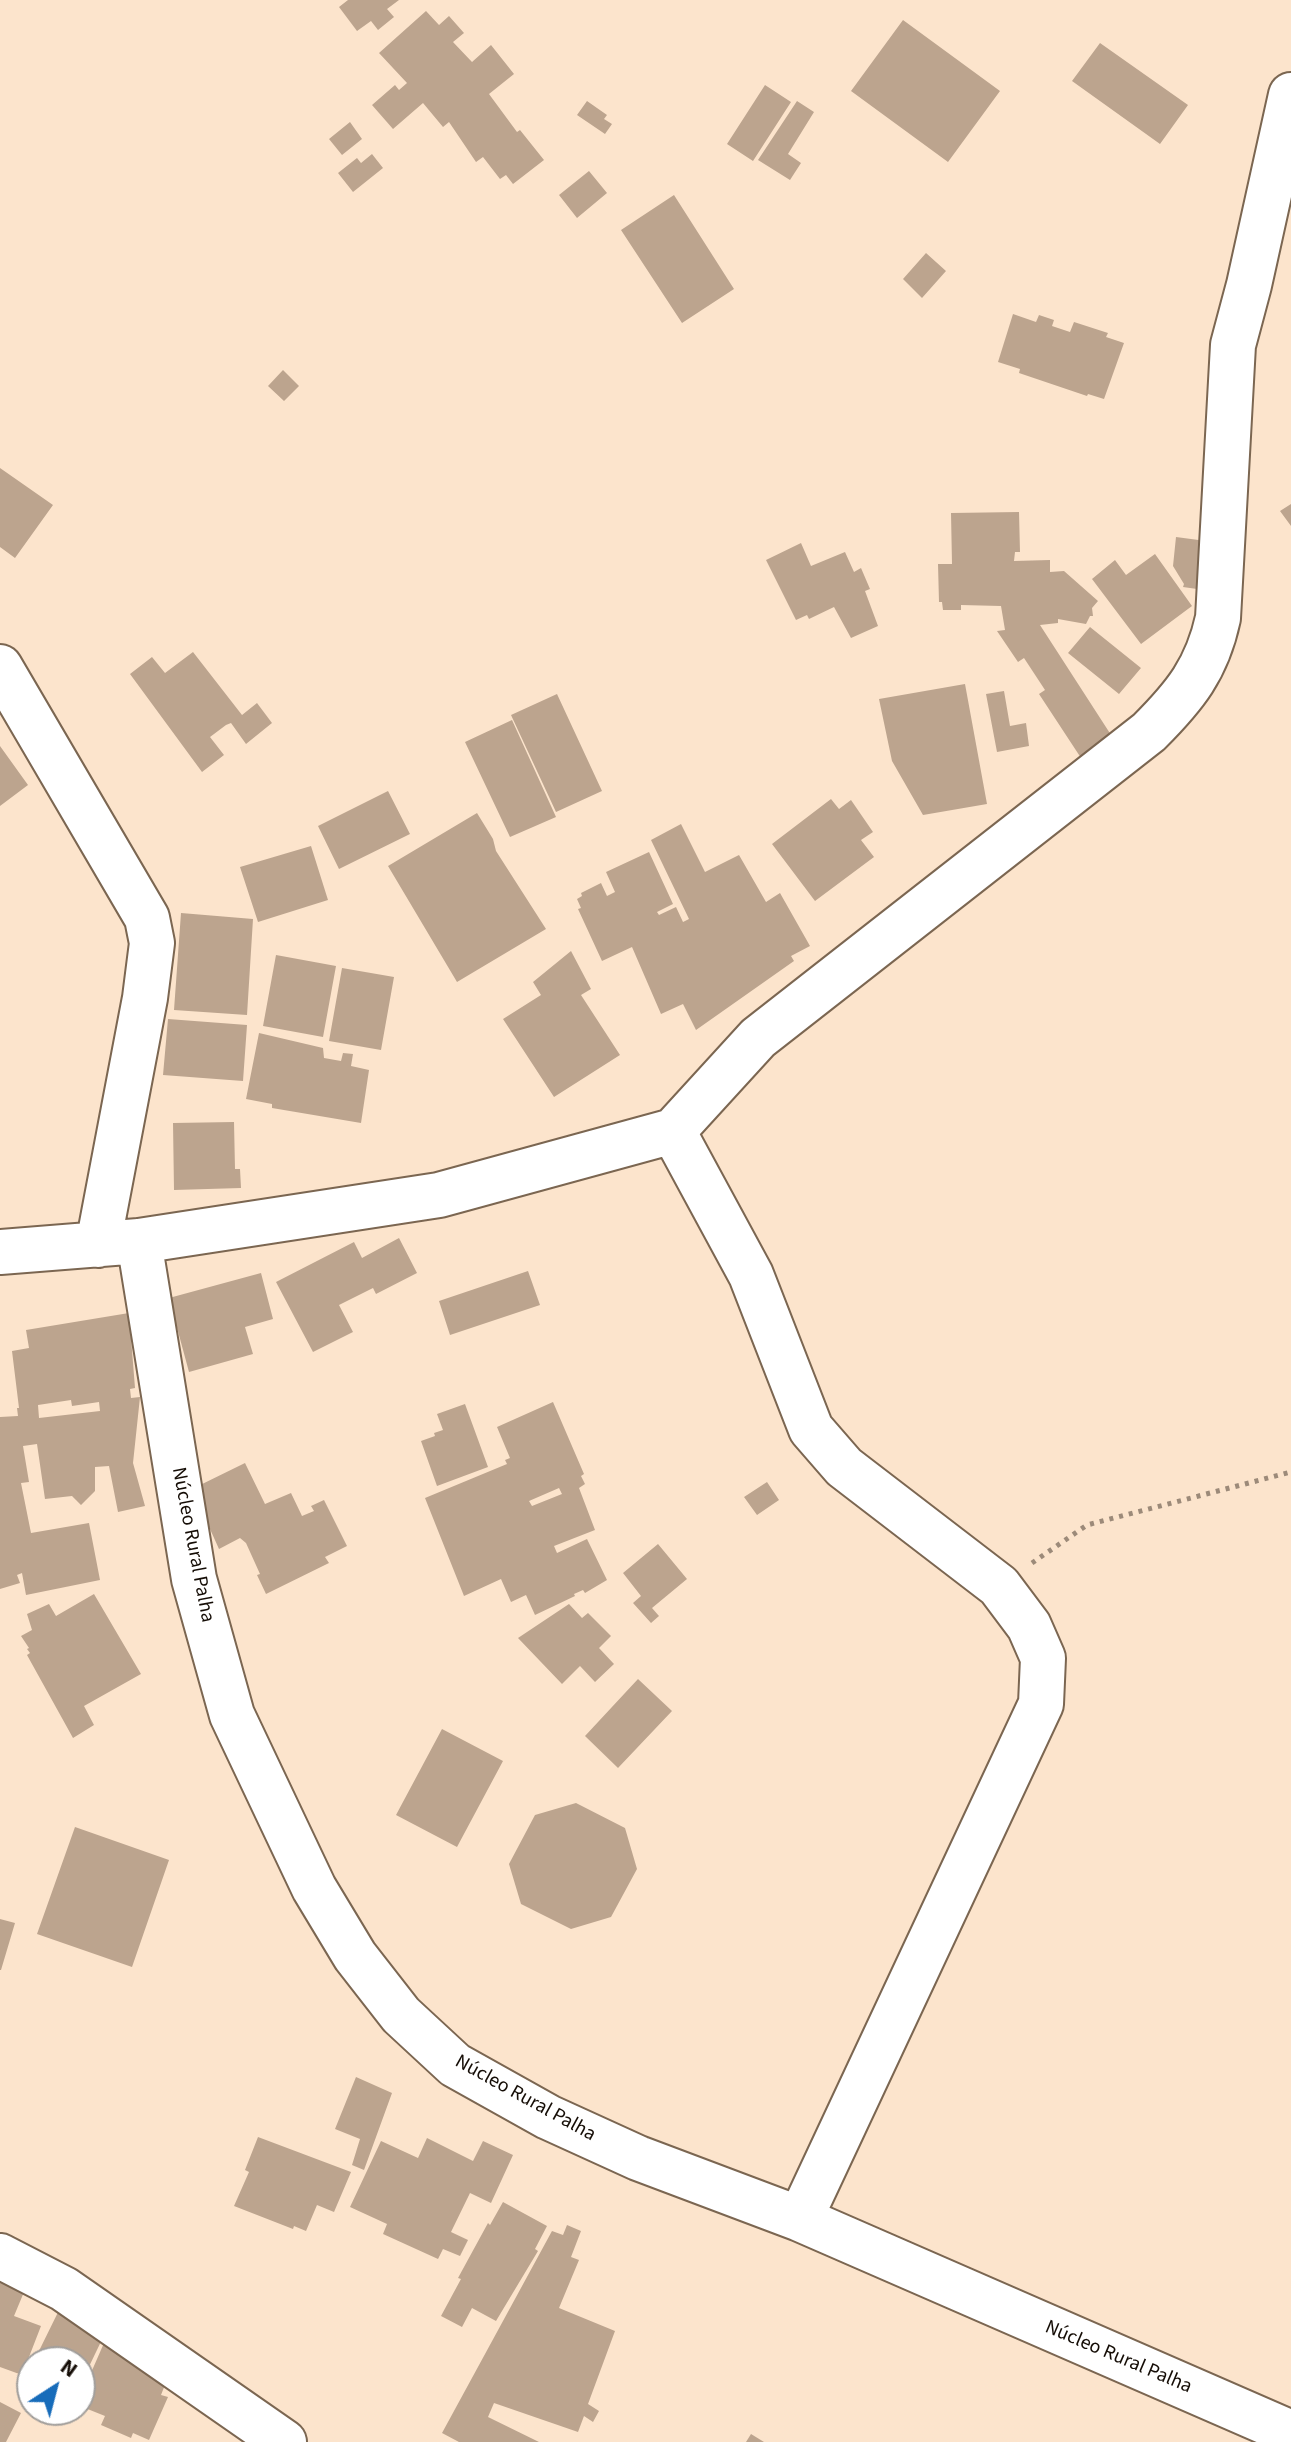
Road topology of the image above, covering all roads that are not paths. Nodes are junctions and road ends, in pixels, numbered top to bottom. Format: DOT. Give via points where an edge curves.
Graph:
graph roads {
  1 [pos="1291,95"];
  2 [pos="0,667"];
  3 [pos="673,1131"];
  4 [pos="118,1243"];
  5 [pos="0,1252"];
  6 [pos="800,2219"];
  7 [pos="0,2256"];
  8 [pos="1291,2433"];
  9 [pos="284,2442"];
  1 -- 3 [label="street" via="1233,345 1218,618 1213,642 1181,700 1149,732 758,1038"];
  2 -- 4 [label="street" via="147,918 152,943"];
  3 -- 4 [label="street" via="439,1195"];
  3 -- 6 [label="street" via="751,1275 811,1429 844,1467 999,1586 1029,1626 1043,1658 1041,1704"];
  4 -- 5 [label="street"];
  4 -- 6 [label="street, Núcleo Rural Palha" via="194,1579 232,1715 314,1888 355,1956 401,2015 455,2065 548,2117 638,2158"];
  6 -- 8 [label="street, Núcleo Rural Palha"];
  7 -- 9 [label="street" via="64,2289"];
}
